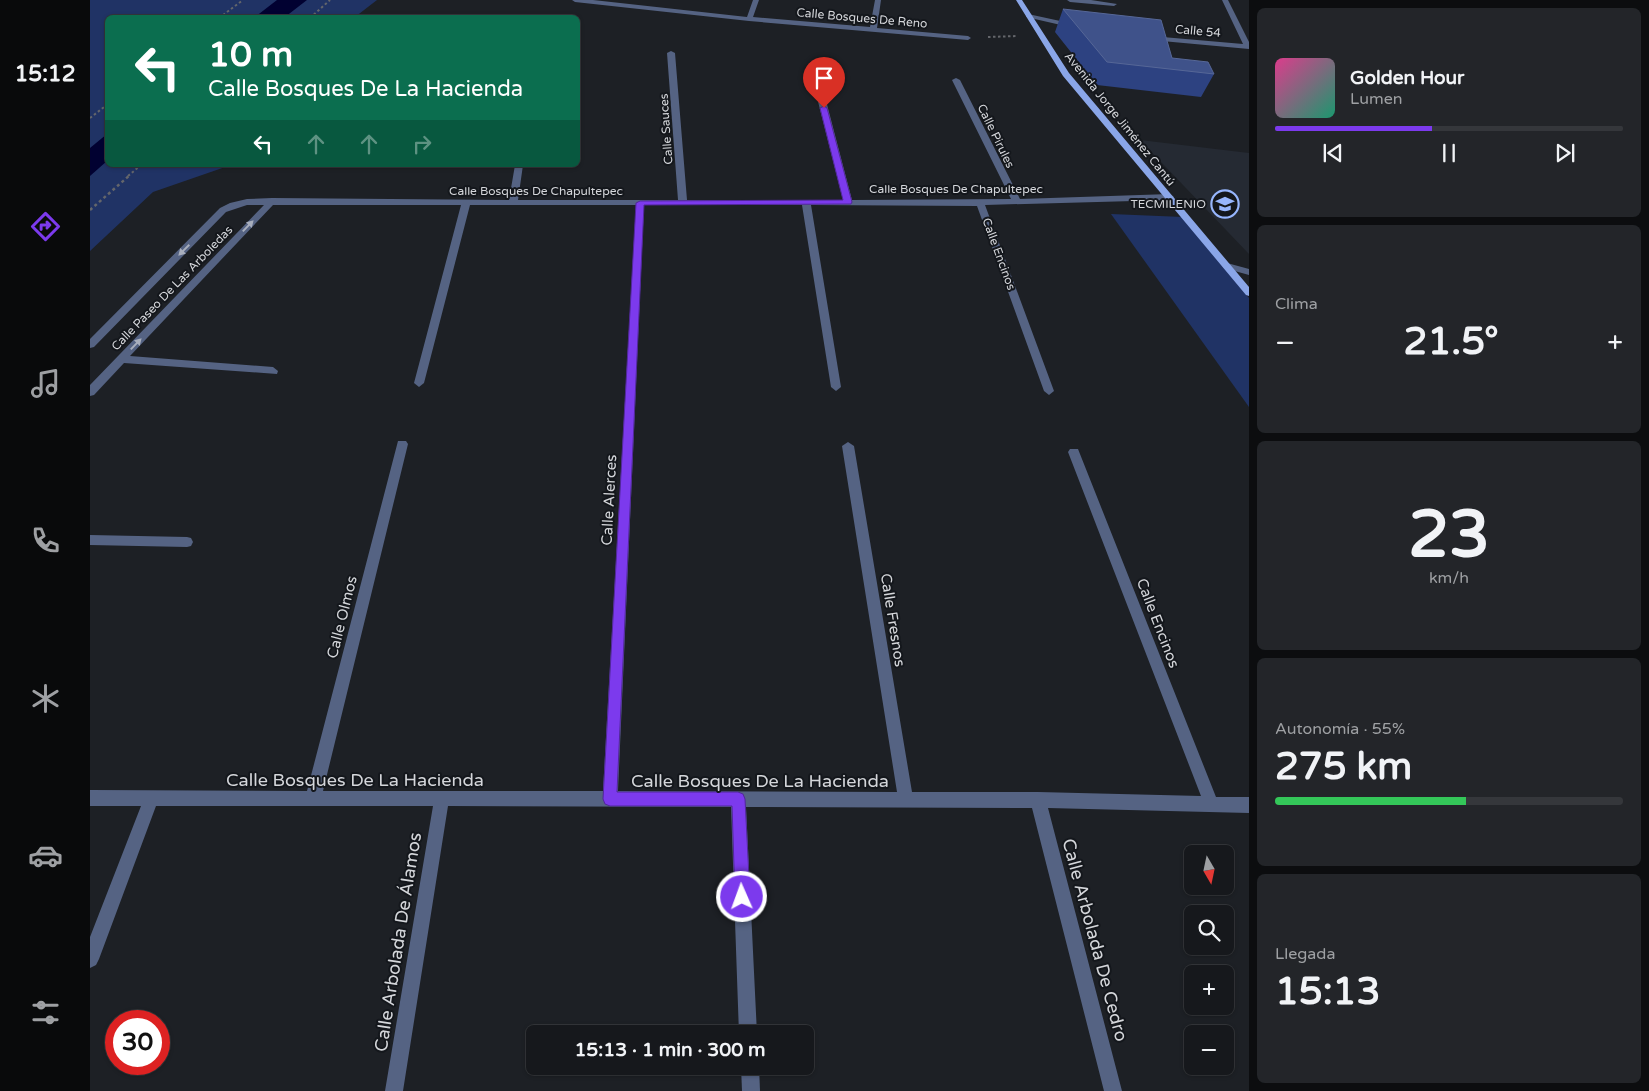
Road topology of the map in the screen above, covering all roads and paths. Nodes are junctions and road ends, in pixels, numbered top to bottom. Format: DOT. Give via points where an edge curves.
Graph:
graph roads {
  1 [pos="243,0"];
  2 [pos="330,0"];
  3 [pos="575,0"];
  4 [pos="756,0"];
  5 [pos="878,0"];
  6 [pos="1019,0"];
  7 [pos="1070,0"];
  8 [pos="1225,0"];
  9 [pos="607,2"];
  10 [pos="1114,4"];
  11 [pos="223,15"];
  12 [pos="313,15"];
  13 [pos="1028,16"];
  14 [pos="749,19"];
  15 [pos="1085,28"];
  16 [pos="873,30"];
  17 [pos="1040,34"];
  18 [pos="968,38"];
  19 [pos="1142,38"];
  20 [pos="1249,47"];
  21 [pos="672,53"];
  22 [pos="814,70"];
  23 [pos="956,80"];
  24 [pos="105,106"];
  25 [pos="90,118"];
  26 [pos="139,167"];
  27 [pos="519,167"];
  28 [pos="1170,197"];
  29 [pos="272,201"];
  30 [pos="848,202"];
  31 [pos="1017,202"];
  32 [pos="466,203"];
  33 [pos="513,203"];
  34 [pos="640,203"];
  35 [pos="683,203"];
  36 [pos="806,203"];
  37 [pos="980,203"];
  38 [pos="232,205"];
  39 [pos="90,210"];
  40 [pos="1227,266"];
  41 [pos="1249,272"];
  42 [pos="1249,293"];
  43 [pos="90,346"];
  44 [pos="121,360"];
  45 [pos="273,371"];
  46 [pos="419,383"];
  47 [pos="836,387"];
  48 [pos="1049,390"];
  49 [pos="90,392"];
  50 [pos="402,444"];
  51 [pos="848,446"];
  52 [pos="1074,452"];
  53 [pos="90,540"];
  54 [pos="186,542"];
  55 [pos="90,798"];
  56 [pos="151,799"];
  57 [pos="313,799"];
  58 [pos="442,799"];
  59 [pos="610,799"];
  60 [pos="738,799"];
  61 [pos="906,799"];
  62 [pos="1038,800"];
  63 [pos="1212,805"];
  64 [pos="1249,805"];
  65 [pos="90,959"];
  66 [pos="748,1025"];
  67 [pos="750,1075"];
  68 [pos="394,1091"];
  69 [pos="751,1091"];
  70 [pos="1114,1091"];
  1 -- 11 [label="path"];
  2 -- 12 [label="path"];
  3 -- 9 [label="street, Calle Bosques De Reno"];
  4 -- 14 [label="street"];
  5 -- 16 [label="street"];
  6 -- 13 [label="main road, Avenida Jorge Jiménez Cantú"];
  7 -- 10 [label="street"];
  8 -- 20 [label="street"];
  9 -- 14 [label="street, Calle Bosques De Reno"];
  13 -- 15 [label="street"];
  13 -- 17 [label="main road, Avenida Jorge Jiménez Cantú"];
  14 -- 16 [label="street, Calle Bosques De Reno"];
  16 -- 18 [label="street, Calle Bosques De Reno"];
  17 -- 18 [label="path"];
  17 -- 28 [label="main road, Avenida Jorge Jiménez Cantú" via="1066,74"];
  19 -- 20 [label="street, Calle 54"];
  21 -- 35 [label="street, Calle Sauces"];
  22 -- 30 [label="street"];
  23 -- 31 [label="street, Calle Pirules"];
  24 -- 25 [label="path"];
  26 -- 39 [label="path"];
  27 -- 33 [label="street"];
  28 -- 31 [label="street, Calle Bosques De Chapultepec"];
  28 -- 40 [label="main road, Avenida Jorge Jiménez Cantú"];
  29 -- 32 [label="street, Calle Bosques De Chapultepec"];
  29 -- 38 [label="street, Calle Bosques De Chapultepec"];
  44 -- 29 [label="street, Calle Paseo De Las Arboledas, one-way"];
  30 -- 36 [label="street, Calle Bosques De Chapultepec"];
  30 -- 37 [label="street, Calle Bosques De Chapultepec"];
  31 -- 37 [label="street, Calle Bosques De Chapultepec"];
  32 -- 33 [label="street, Calle Bosques De Chapultepec"];
  32 -- 46 [label="street"];
  33 -- 34 [label="street, Calle Bosques De Chapultepec"];
  34 -- 35 [label="street, Calle Bosques De Chapultepec"];
  34 -- 59 [label="street, Calle Alerces"];
  35 -- 36 [label="street, Calle Bosques De Chapultepec"];
  36 -- 47 [label="street"];
  37 -- 48 [label="street, Calle Encinos"];
  38 -- 43 [label="street, Calle Paseo De Las Arboledas, one-way" via="223,210"];
  40 -- 41 [label="street"];
  40 -- 42 [label="main road, Avenida Jorge Jiménez Cantú"];
  44 -- 45 [label="street"];
  44 -- 49 [label="street, Calle Paseo De Las Arboledas"];
  50 -- 57 [label="street, Calle Olmos"];
  51 -- 61 [label="street, Calle Fresnos"];
  52 -- 63 [label="street, Calle Encinos"];
  53 -- 54 [label="street"];
  55 -- 56 [label="street, Calle Bosques De La Hacienda"];
  56 -- 57 [label="street, Calle Bosques De La Hacienda"];
  56 -- 65 [label="street"];
  57 -- 58 [label="street, Calle Bosques De La Hacienda"];
  58 -- 59 [label="street, Calle Bosques De La Hacienda"];
  58 -- 68 [label="street, Calle Arbolada De Álamos"];
  59 -- 60 [label="street, Calle Bosques De La Hacienda"];
  60 -- 61 [label="street, Calle Bosques De La Hacienda"];
  60 -- 66 [label="street"];
  61 -- 62 [label="street, Calle Bosques De La Hacienda"];
  62 -- 63 [label="street, Calle Bosques De La Hacienda"];
  62 -- 70 [label="street, Calle Arbolada De Cedro"];
  63 -- 64 [label="street, Calle Bosques De La Hacienda"];
  67 -- 69 [label="street"];
}
